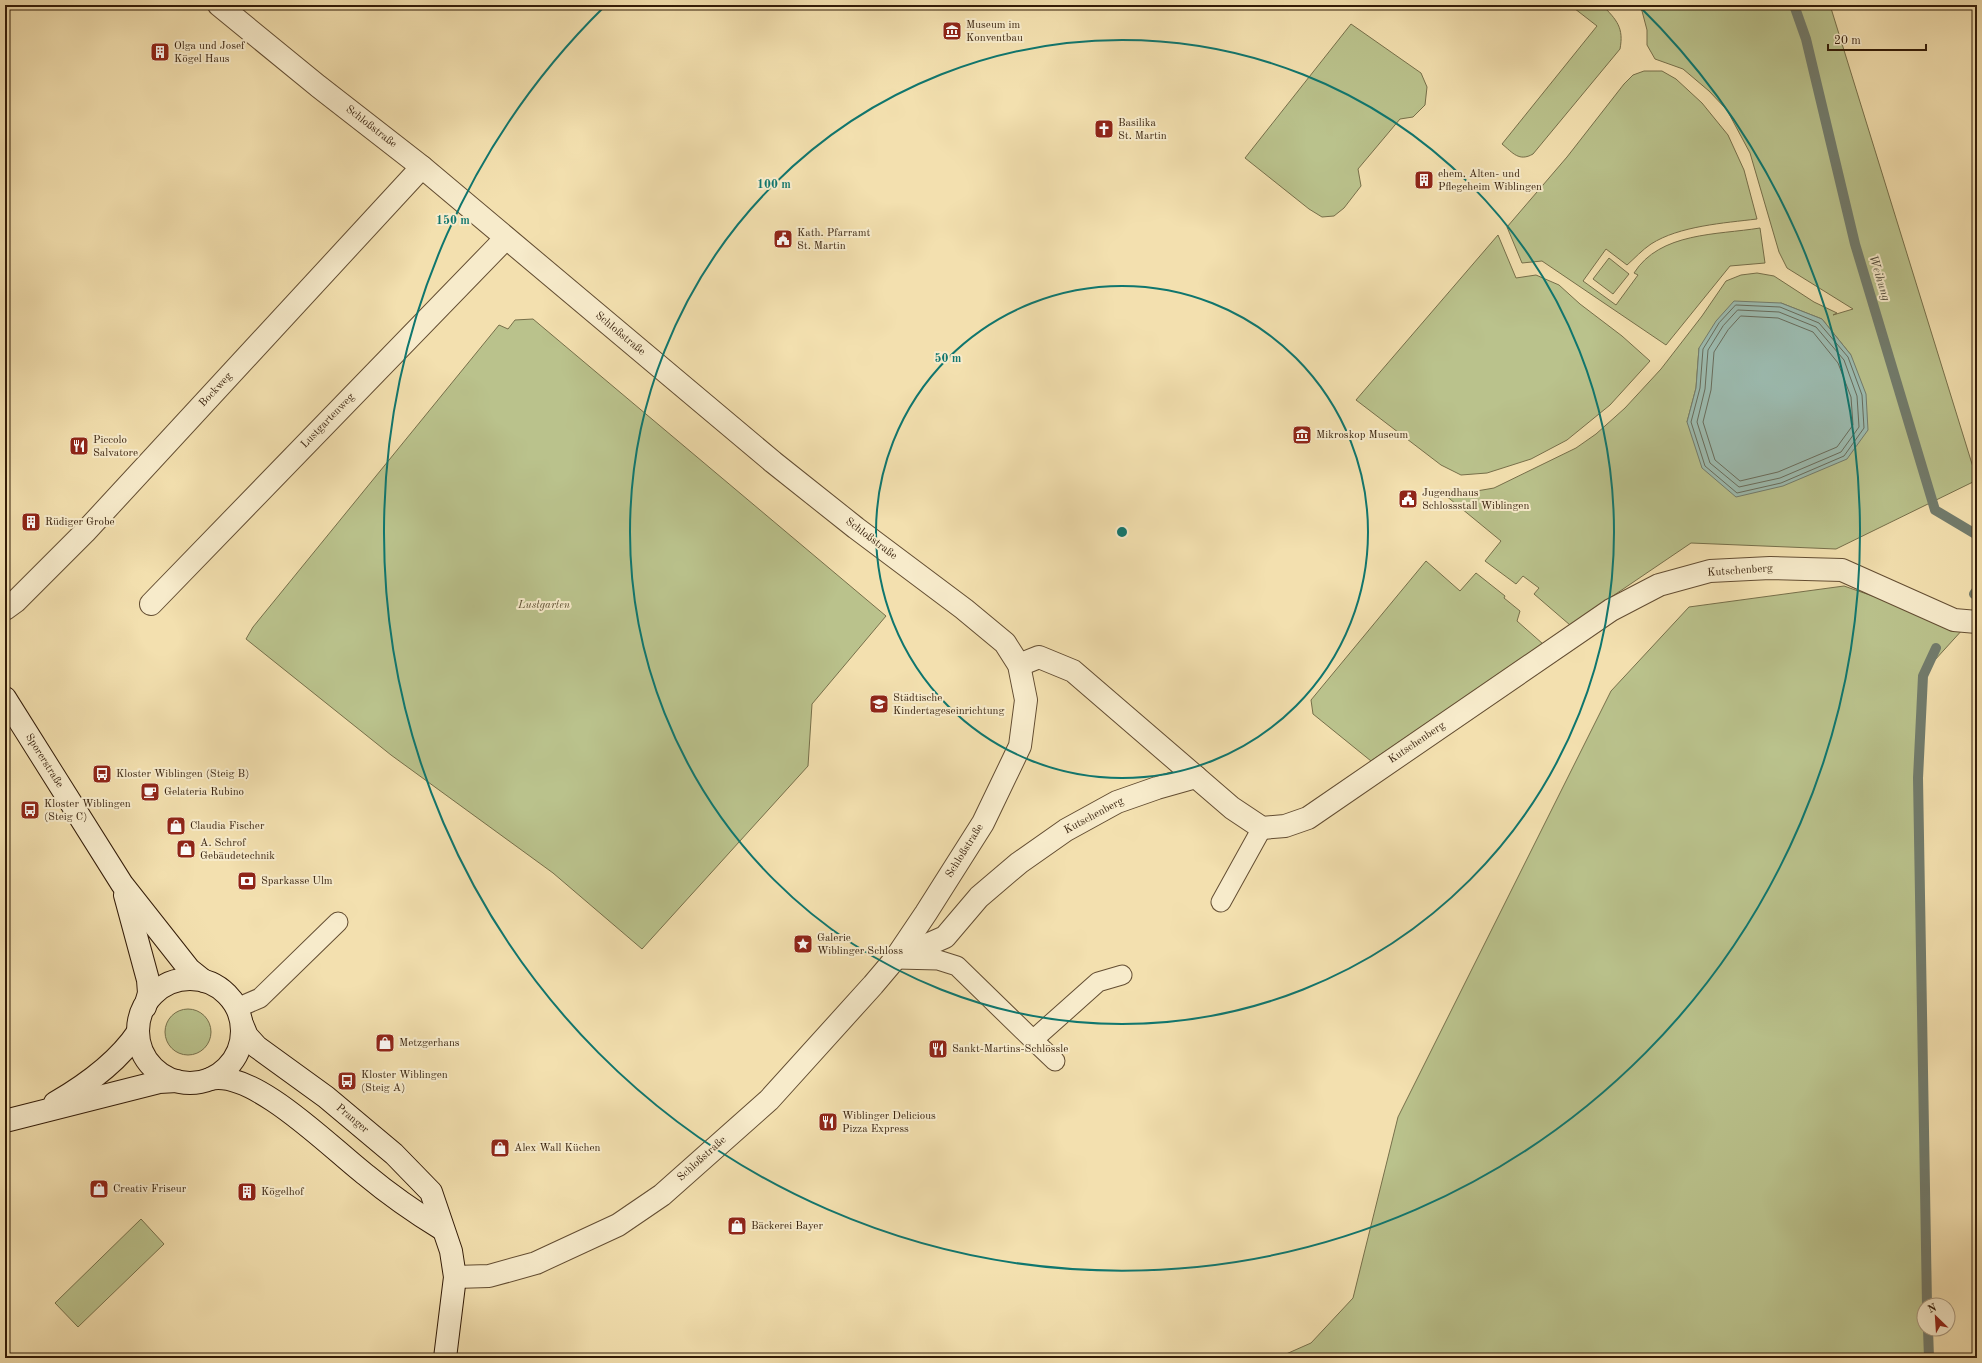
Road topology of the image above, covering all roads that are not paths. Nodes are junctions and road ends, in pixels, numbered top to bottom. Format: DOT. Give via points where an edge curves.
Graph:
graph roads {
  1 [pos="218,5"];
  2 [pos="422,167"];
  3 [pos="506,238"];
  4 [pos="150,604"];
  5 [pos="5,609"];
  6 [pos="1977,622"];
  7 [pos="1019,665"];
  8 [pos="5,698"];
  9 [pos="1196,777"];
  10 [pos="1262,828"];
  11 [pos="122,884"];
  12 [pos="1221,902"];
  13 [pos="338,922"];
  14 [pos="895,959"];
  15 [pos="1122,975"];
  16 [pos="204,981"];
  17 [pos="145,1007"];
  18 [pos="239,1016"];
  19 [pos="138,1032"];
  20 [pos="1033,1040"];
  21 [pos="1055,1061"];
  22 [pos="210,1079"];
  23 [pos="177,1081"];
  24 [pos="30,1115"];
  25 [pos="5,1121"];
  26 [pos="442,1230"];
  27 [pos="455,1277"];
  28 [pos="445,1358"];
  1 -- 2 [label="street, Schloßstraße"];
  2 -- 3 [label="street, Schloßstraße"];
  2 -- 5 [label="street, Bockweg" via="84,532"];
  3 -- 4 [label="street, Lustgartenweg"];
  3 -- 7 [label="street, Schloßstraße" via="772,462 964,608 1005,643"];
  6 -- 10 [label="street, Kutschenberg" via="1954,620 1842,570 1770,568 1710,571 1659,585 1611,610 1308,818 1285,826"];
  7 -- 9 [label="street" via="1038,656 1073,670"];
  7 -- 14 [label="street, Schloßstraße" via="1026,700 1020,746 983,823"];
  8 -- 11 [label="street, Sporerstraße"];
  9 -- 10 [label="street" via="1232,808"];
  9 -- 14 [label="street, Kutschenberg" via="1117,802 1066,830 1019,863 979,897 945,937"];
  10 -- 12 [label="lane"];
  11 -- 16 [label="street, Sporerstraße" via="189,969"];
  11 -- 17 [label="street, Sporerstraße" via="147,972 149,993"];
  13 -- 18 [label="lane"];
  14 -- 20 [label="lane" via="938,960 957,966"];
  14 -- 27 [label="street, Schloßstraße" via="769,1100 662,1195 618,1225 536,1263 489,1276"];
  15 -- 20 [label="lane" via="1098,982"];
  16 -- 17 [label="street" via="187,980 170,984 155,993"];
  16 -- 18 [label="street" via="220,988 232,1000"];
  17 -- 19 [label="street"];
  18 -- 22 [label="street" via="241,1042 235,1058 224,1071"];
  18 -- 26 [label="street, Pranger" via="247,1036 263,1052 326,1097 404,1161 431,1192"];
  19 -- 23 [label="street" via="141,1048 149,1063 161,1074"];
  19 -- 24 [label="street" via="125,1049 100,1072 60,1100"];
  20 -- 21 [label="lane"];
  22 -- 23 [label="street" via="193,1083"];
  22 -- 26 [label="street" via="225,1078 238,1082 298,1118 401,1203"];
  23 -- 24 [label="street" via="160,1082"];
  24 -- 25 [label="street"];
  26 -- 27 [label="street, Pranger" via="451,1251"];
  27 -- 28 [label="street, Pranger"];
}
